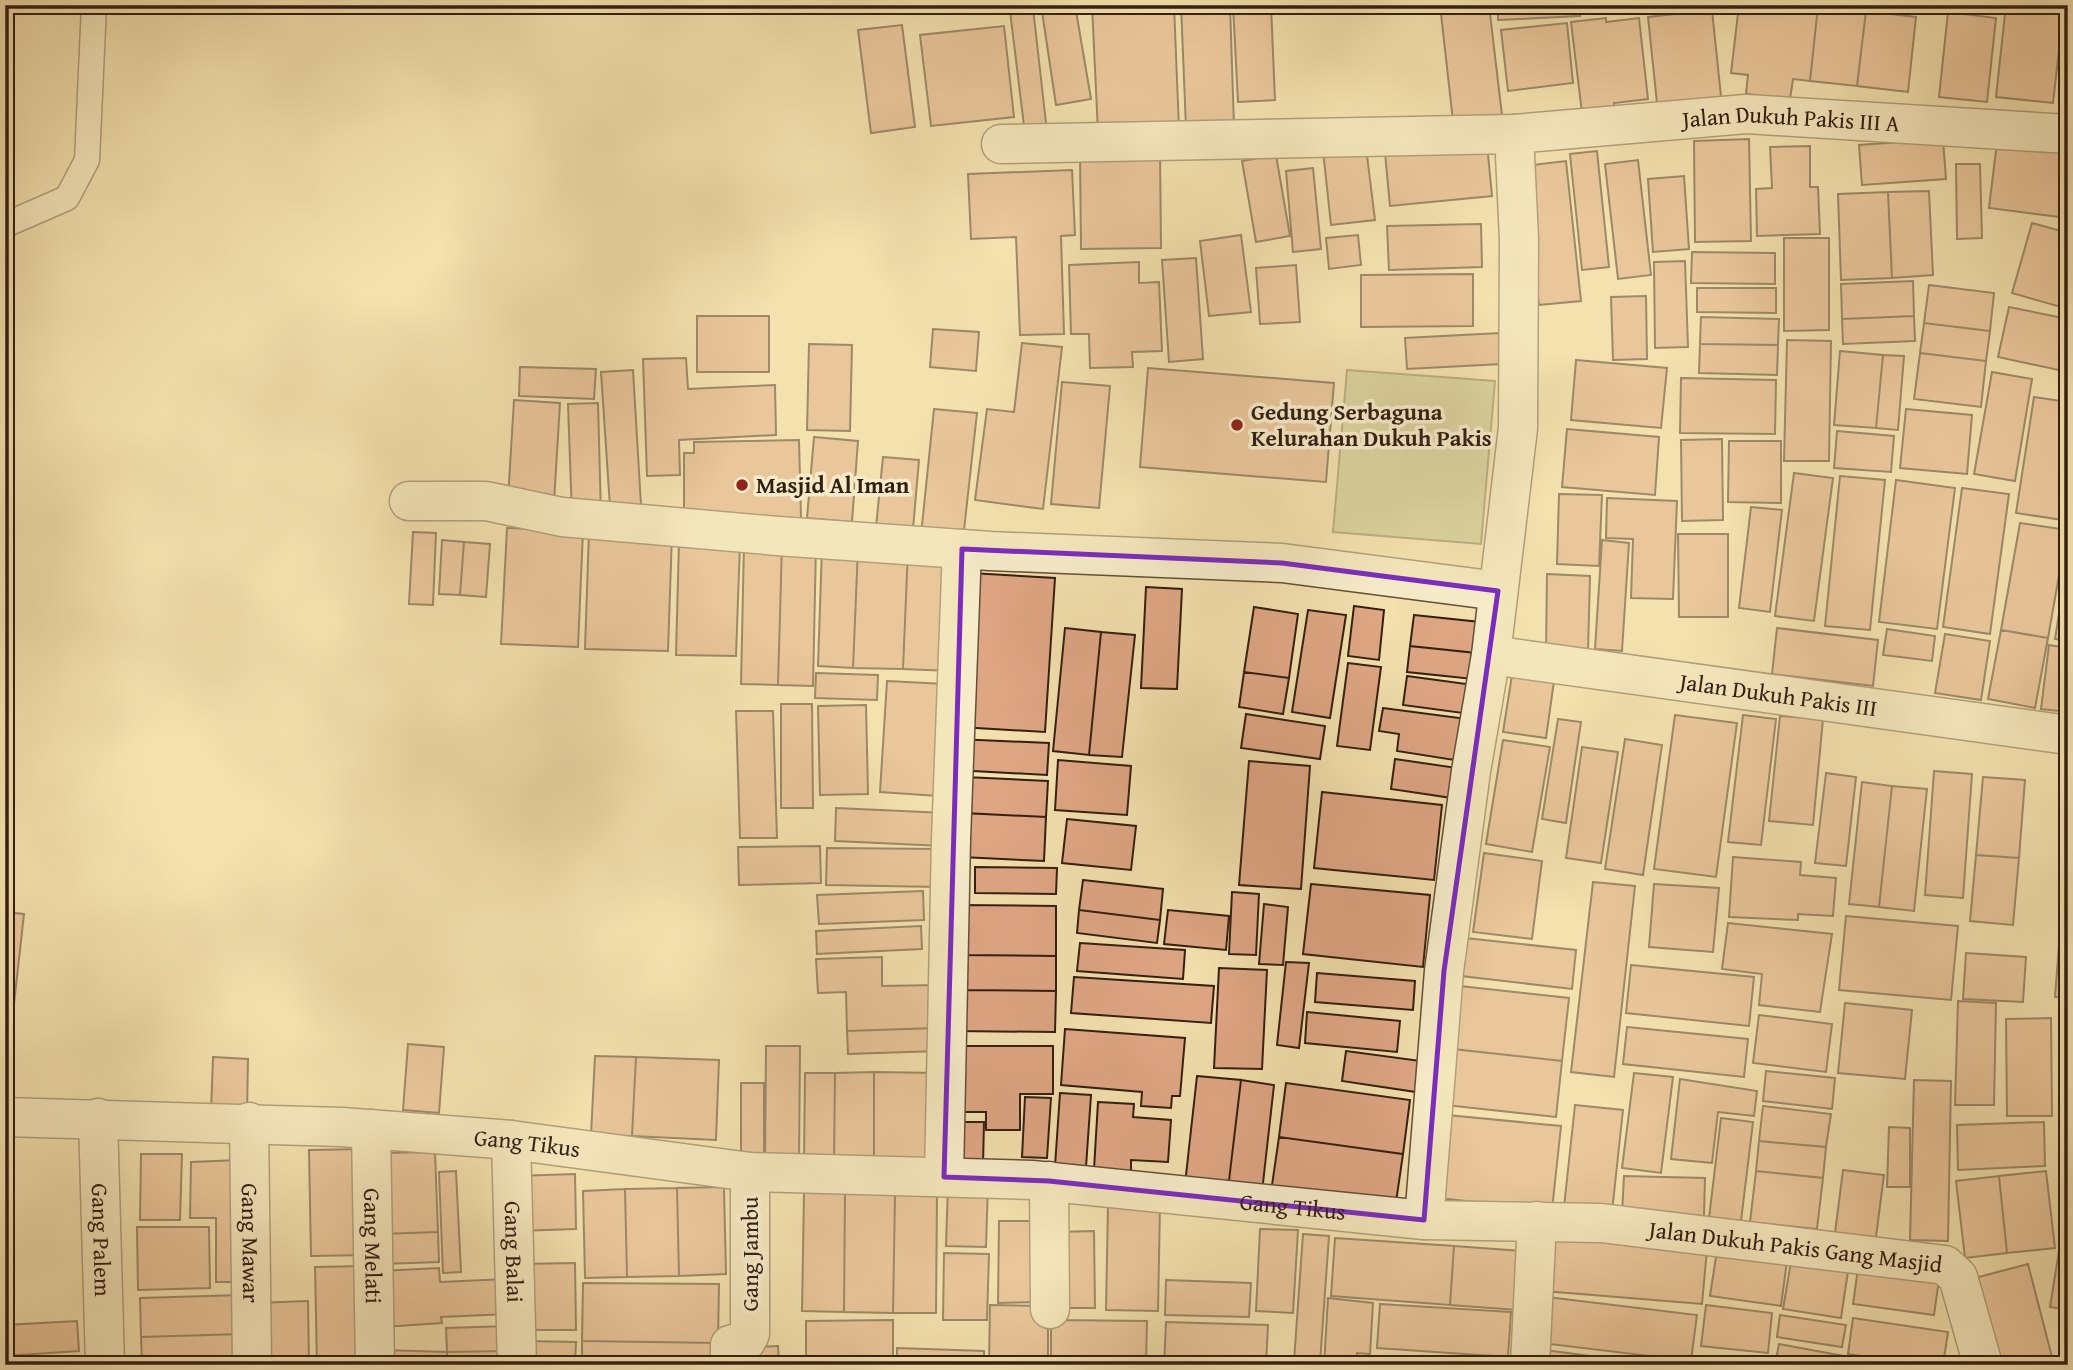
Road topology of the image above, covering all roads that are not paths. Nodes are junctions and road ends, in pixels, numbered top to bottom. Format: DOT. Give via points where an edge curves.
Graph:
graph roads {
  1 [pos="94,5"];
  2 [pos="1514,134"];
  3 [pos="2068,134"];
  4 [pos="1000,144"];
  5 [pos="5,225"];
  6 [pos="409,501"];
  7 [pos="962,549"];
  8 [pos="1498,592"];
  9 [pos="1491,655"];
  10 [pos="2068,735"];
  11 [pos="5,1117"];
  12 [pos="98,1118"];
  13 [pos="249,1122"];
  14 [pos="371,1129"];
  15 [pos="511,1140"];
  16 [pos="750,1172"];
  17 [pos="944,1177"];
  18 [pos="1049,1181"];
  19 [pos="1423,1220"];
  20 [pos="1537,1221"];
  21 [pos="1050,1309"];
  22 [pos="105,1365"];
  23 [pos="252,1365"];
  24 [pos="375,1365"];
  25 [pos="517,1365"];
  26 [pos="730,1365"];
  27 [pos="1530,1365"];
  28 [pos="1983,1365"];
  1 -- 5 [label="lane" via="87,160 67,198"];
  2 -- 3 [label="street, Jalan Dukuh Pakis III A" via="1746,114"];
  2 -- 4 [label="street, Jalan Dukuh Pakis III A"];
  2 -- 8 [label="street" via="1519,239 1518,428"];
  6 -- 7 [label="street" via="486,501 562,517"];
  7 -- 8 [label="street" via="1282,563"];
  7 -- 17 [label="street"];
  8 -- 9 [label="street"];
  9 -- 10 [label="street, Jalan Dukuh Pakis III"];
  9 -- 19 [label="street" via="1444,971"];
  11 -- 12 [label="street, Gang Tikus"];
  12 -- 13 [label="street, Gang Tikus"];
  12 -- 22 [label="street, Gang Palem"];
  13 -- 14 [label="street, Gang Tikus"];
  13 -- 23 [label="street, Gang Mawar"];
  14 -- 15 [label="street, Gang Tikus"];
  14 -- 24 [label="street, Gang Melati"];
  15 -- 16 [label="street, Gang Tikus"];
  15 -- 25 [label="street, Gang Balai"];
  16 -- 17 [label="street, Gang Tikus"];
  16 -- 26 [label="street, Gang Jambu" via="750,1334 746,1341 730,1345"];
  17 -- 18 [label="street, Gang Tikus"];
  18 -- 19 [label="street, Gang Tikus"];
  18 -- 21 [label="street"];
  19 -- 20 [label="street, Gang Tikus"];
  20 -- 27 [label="street"];
  20 -- 28 [label="street, Jalan Dukuh Pakis Gang Masjid" via="1714,1234 1945,1265 1958,1278"];
}
